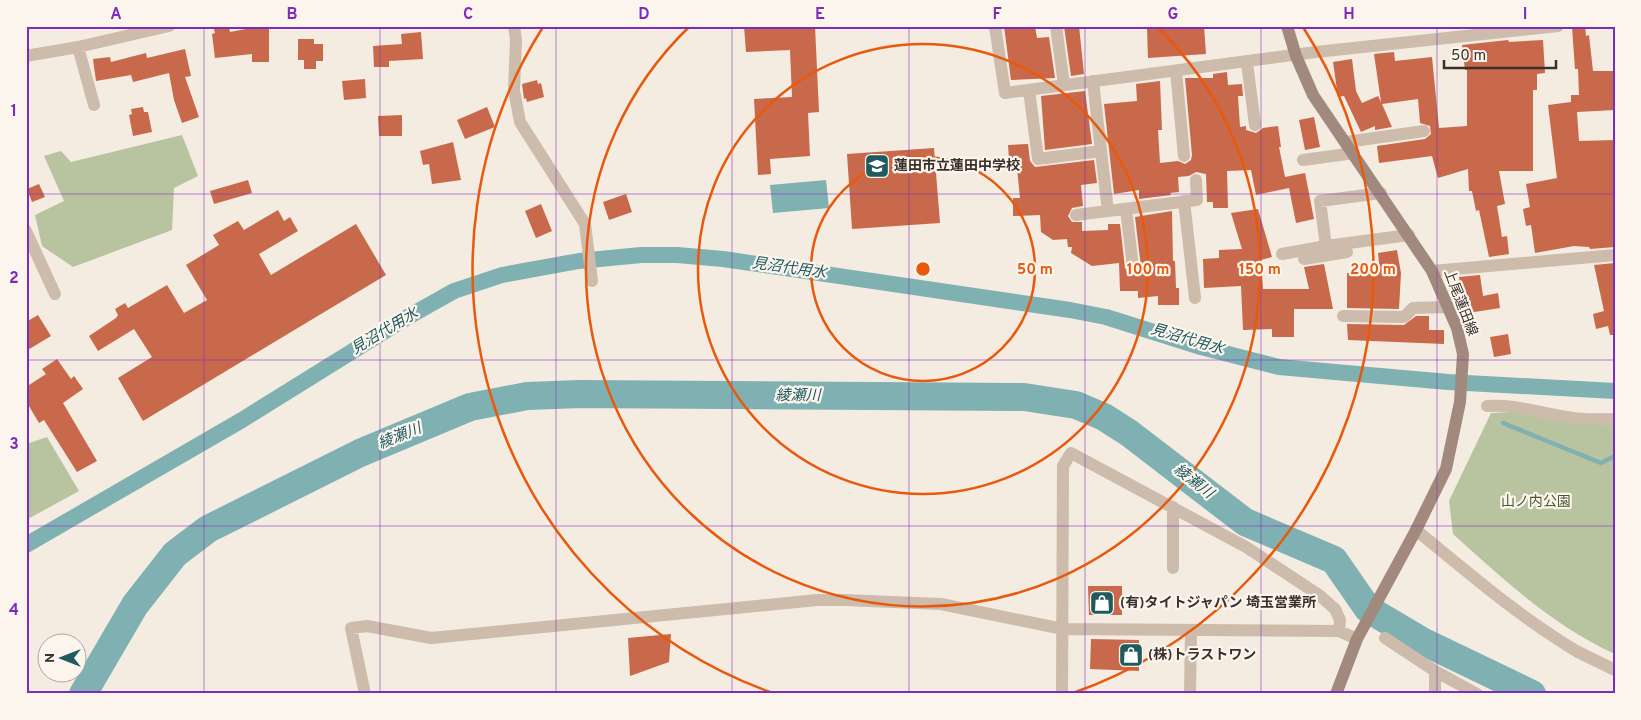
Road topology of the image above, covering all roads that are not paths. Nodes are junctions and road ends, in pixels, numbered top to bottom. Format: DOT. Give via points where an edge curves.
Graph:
graph roads {
  1 [pos="169,26"];
  2 [pos="514,26"];
  3 [pos="995,26"];
  4 [pos="1056,26"];
  5 [pos="1287,26"];
  6 [pos="1558,26"];
  7 [pos="1553,27"];
  8 [pos="78,47"];
  9 [pos="26,56"];
  10 [pos="1296,56"];
  11 [pos="1247,63"];
  12 [pos="1176,71"];
  13 [pos="1092,81"];
  14 [pos="1064,85"];
  15 [pos="1029,90"];
  16 [pos="94,105"];
  17 [pos="1255,125"];
  18 [pos="1424,132"];
  19 [pos="1346,142"];
  20 [pos="1101,151"];
  21 [pos="1354,153"];
  22 [pos="1184,156"];
  23 [pos="1303,160"];
  24 [pos="1196,180"];
  25 [pos="1381,193"];
  26 [pos="1184,201"];
  27 [pos="1126,209"];
  28 [pos="1108,211"];
  29 [pos="1076,215"];
  30 [pos="26,231"];
  31 [pos="1411,239"];
  32 [pos="1326,246"];
  33 [pos="1282,254"];
  34 [pos="1615,256"];
  35 [pos="1304,259"];
  36 [pos="1133,267"];
  37 [pos="1432,271"];
  38 [pos="591,275"];
  39 [pos="55,294"];
  40 [pos="1195,298"];
  41 [pos="1448,307"];
  42 [pos="1342,316"];
  43 [pos="1487,406"];
  44 [pos="1615,419"];
  45 [pos="1173,507"];
  46 [pos="1416,530"];
  47 [pos="1173,568"];
  48 [pos="1063,629"];
  49 [pos="1339,631"];
  50 [pos="1191,632"];
  51 [pos="1357,638"];
  52 [pos="1385,638"];
  53 [pos="1615,670"];
  54 [pos="1435,671"];
  55 [pos="365,694"];
  56 [pos="1062,694"];
  57 [pos="1190,694"];
  58 [pos="1336,694"];
  59 [pos="1435,694"];
  60 [pos="1477,694"];
  1 -- 8 [label="street"];
  2 -- 38 [label="street" via="514,90 520,122 585,224"];
  3 -- 15 [label="street" via="1005,93"];
  4 -- 14 [label="street"];
  5 -- 10 [label="main road, 上尾蓮田線"];
  6 -- 7 [label="street"];
  7 -- 10 [label="street"];
  8 -- 9 [label="street"];
  8 -- 16 [label="street"];
  10 -- 11 [label="street"];
  10 -- 19 [label="main road, 上尾蓮田線" via="1313,95"];
  11 -- 12 [label="street"];
  11 -- 17 [label="street"];
  12 -- 13 [label="street"];
  12 -- 22 [label="street"];
  13 -- 14 [label="street"];
  13 -- 20 [label="street"];
  14 -- 15 [label="street"];
  15 -- 20 [label="street" via="1038,159"];
  18 -- 19 [label="street"];
  19 -- 21 [label="main road, 上尾蓮田線"];
  20 -- 28 [label="street"];
  21 -- 23 [label="street"];
  21 -- 25 [label="main road, 上尾蓮田線"];
  24 -- 26 [label="street" via="1197,200"];
  25 -- 31 [label="main road, 上尾蓮田線"];
  25 -- 32 [label="street" via="1320,201"];
  26 -- 27 [label="street"];
  26 -- 40 [label="street"];
  27 -- 28 [label="street"];
  27 -- 36 [label="street"];
  28 -- 29 [label="street"];
  30 -- 39 [label="street"];
  31 -- 32 [label="street"];
  31 -- 35 [label="street"];
  31 -- 37 [label="main road, 上尾蓮田線"];
  32 -- 33 [label="street"];
  34 -- 37 [label="street"];
  37 -- 41 [label="main road, 上尾蓮田線"];
  41 -- 42 [label="street" via="1413,308 1404,317"];
  41 -- 46 [label="main road, 上尾蓮田線" via="1460,341 1463,362 1460,402 1446,469"];
  43 -- 44 [label="street" via="1506,405 1558,416"];
  45 -- 47 [label="street"];
  45 -- 48 [label="street" via="1071,453 1063,466"];
  45 -- 49 [label="street" via="1246,547 1319,595 1335,609 1340,620"];
  46 -- 51 [label="main road, 上尾蓮田線"];
  46 -- 53 [label="street" via="1537,627"];
  48 -- 50 [label="street"];
  48 -- 55 [label="street" via="941,604 844,600 431,638 367,626 351,628"];
  48 -- 56 [label="street"];
  49 -- 50 [label="street"];
  49 -- 51 [label="street"];
  50 -- 57 [label="street"];
  51 -- 58 [label="main road, 上尾蓮田線"];
  52 -- 54 [label="street"];
  54 -- 59 [label="street"];
  54 -- 60 [label="street"];
}
